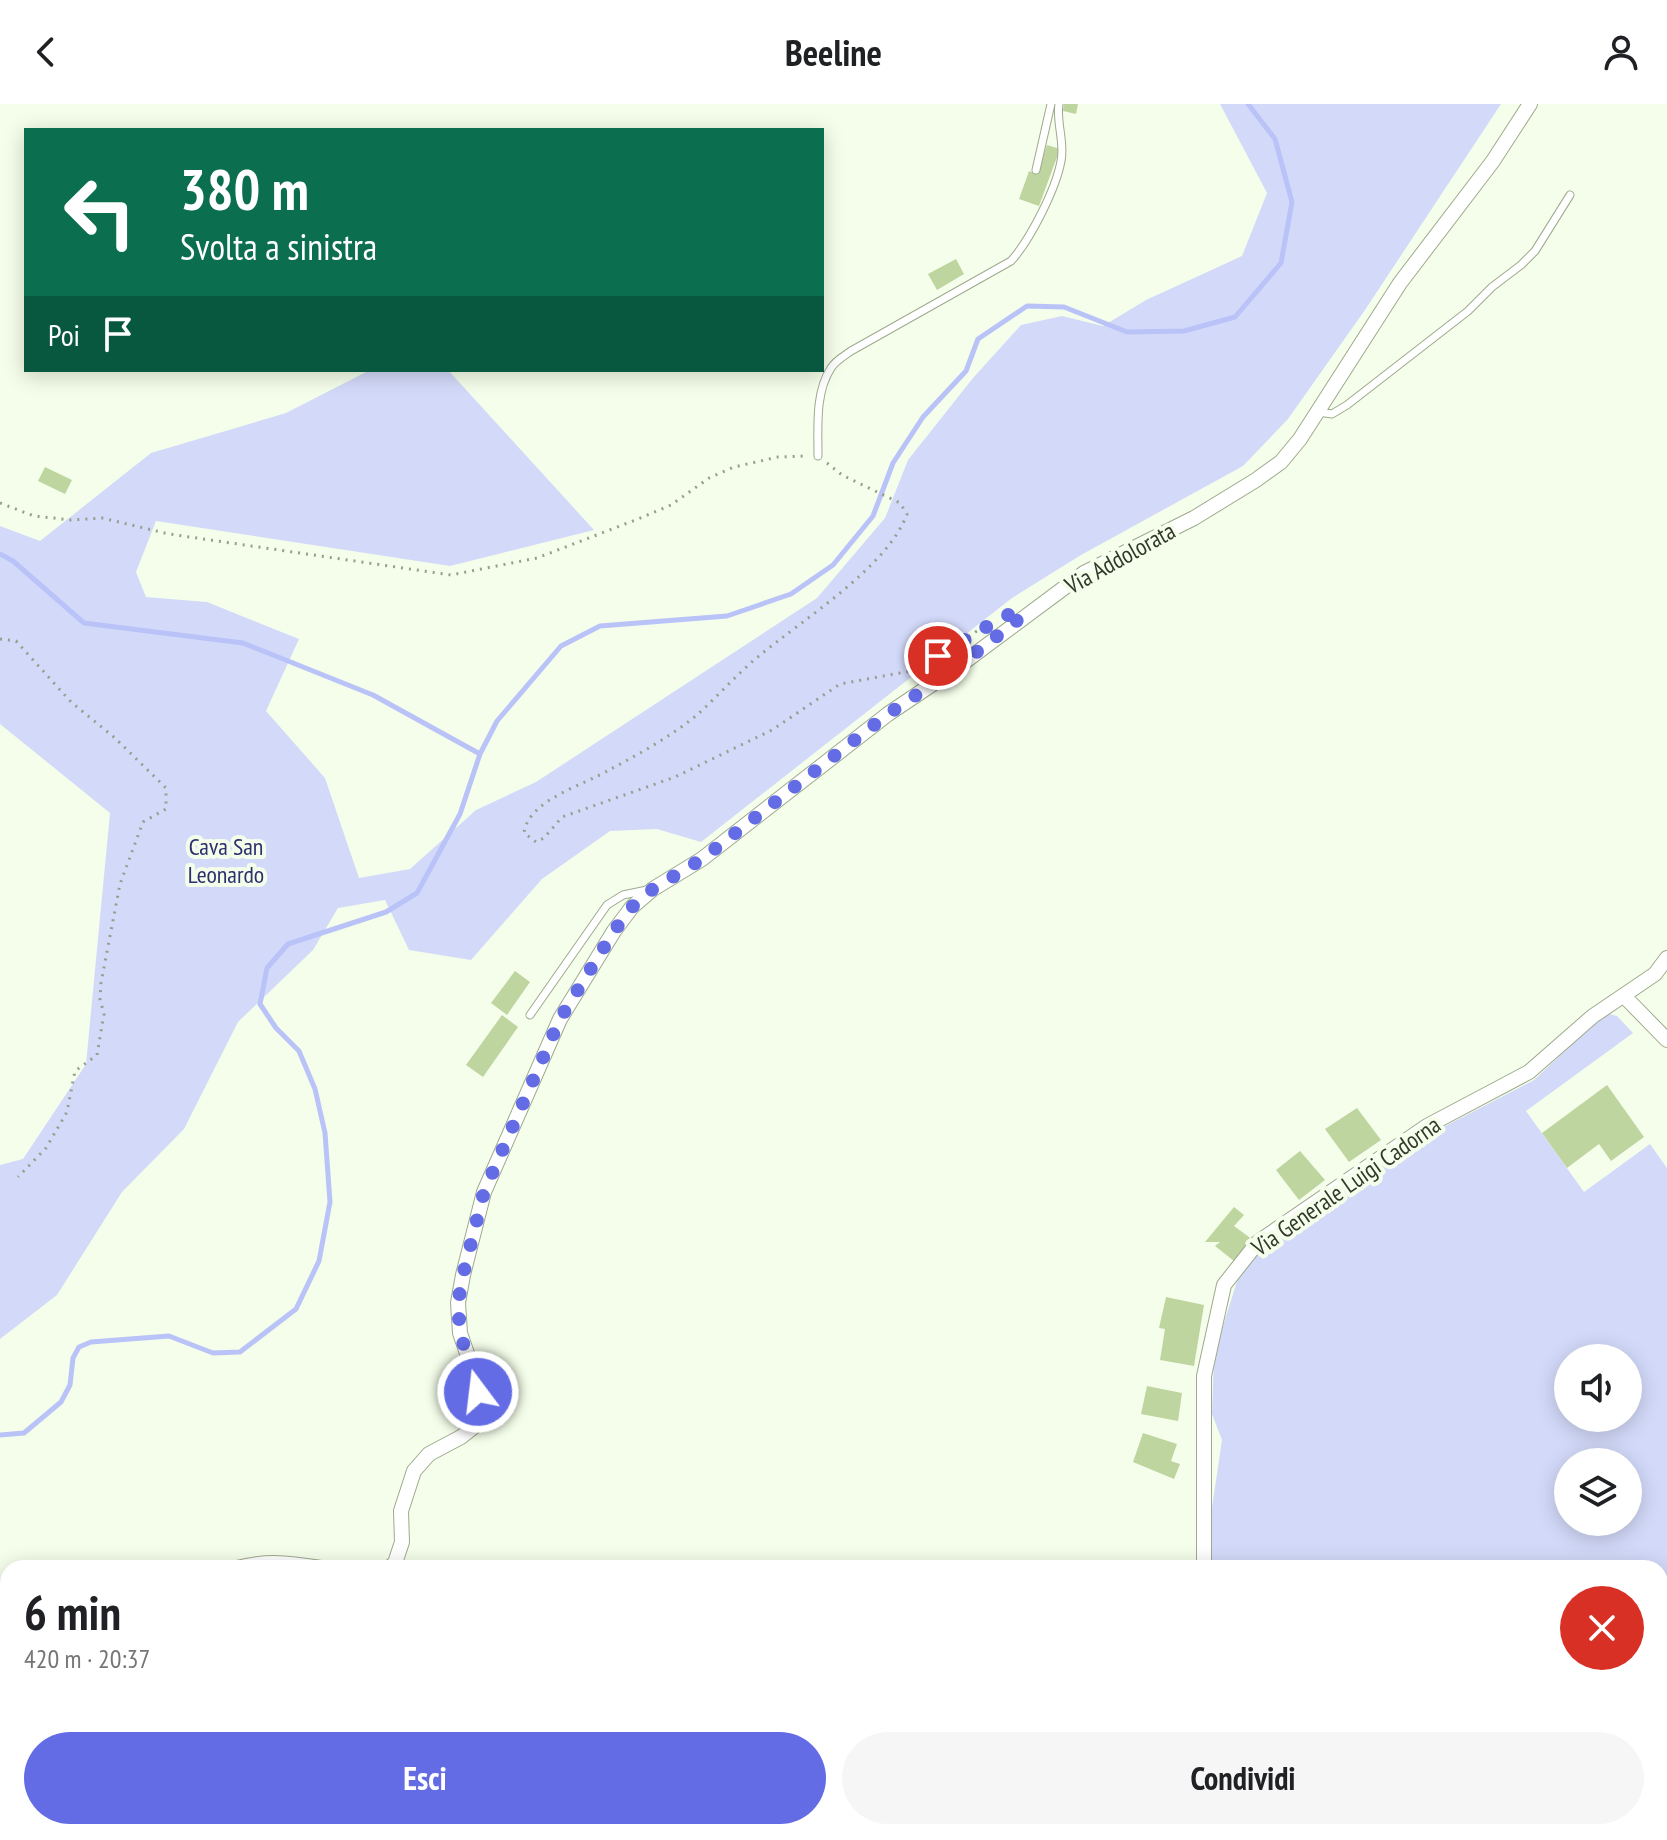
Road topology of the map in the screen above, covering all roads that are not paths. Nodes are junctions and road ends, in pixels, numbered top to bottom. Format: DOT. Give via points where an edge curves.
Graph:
graph roads {
  1 [pos="1051,104"];
  2 [pos="1059,104"];
  3 [pos="1530,104"];
  4 [pos="1036,170"];
  5 [pos="1570,195"];
  6 [pos="1318,412"];
  7 [pos="818,456"];
  8 [pos="653,889"];
  9 [pos="1667,958"];
  10 [pos="1624,996"];
  11 [pos="530,1015"];
  12 [pos="1667,1040"];
  13 [pos="396,1560"];
  14 [pos="1204,1560"];
  1 -- 4 [label="lane"];
  2 -- 7 [label="lane" via="1061,161 1024,246 1011,261 832,365 823,385"];
  3 -- 6 [label="street, Via Addolorata" via="1400,283"];
  5 -- 6 [label="lane" via="1535,251 1468,311 1347,405 1332,414"];
  6 -- 8 [label="street, Via Addolorata" via="1269,471 1194,518 1084,573 888,714 702,859"];
  8 -- 11 [label="lane" via="623,895 607,905"];
  8 -- 13 [label="street, Via Addolorata" via="614,931 560,1019 484,1192 458,1303 460,1333 481,1410 475,1426 429,1454 414,1471 401,1511 402,1542"];
  9 -- 10 [label="street, Via Generale Luigi Cadorna" via="1655,974"];
  10 -- 12 [label="street"];
  10 -- 14 [label="street, Via Generale Luigi Cadorna" via="1529,1072 1427,1126 1258,1242 1244,1257 1224,1285 1204,1376"];
}
